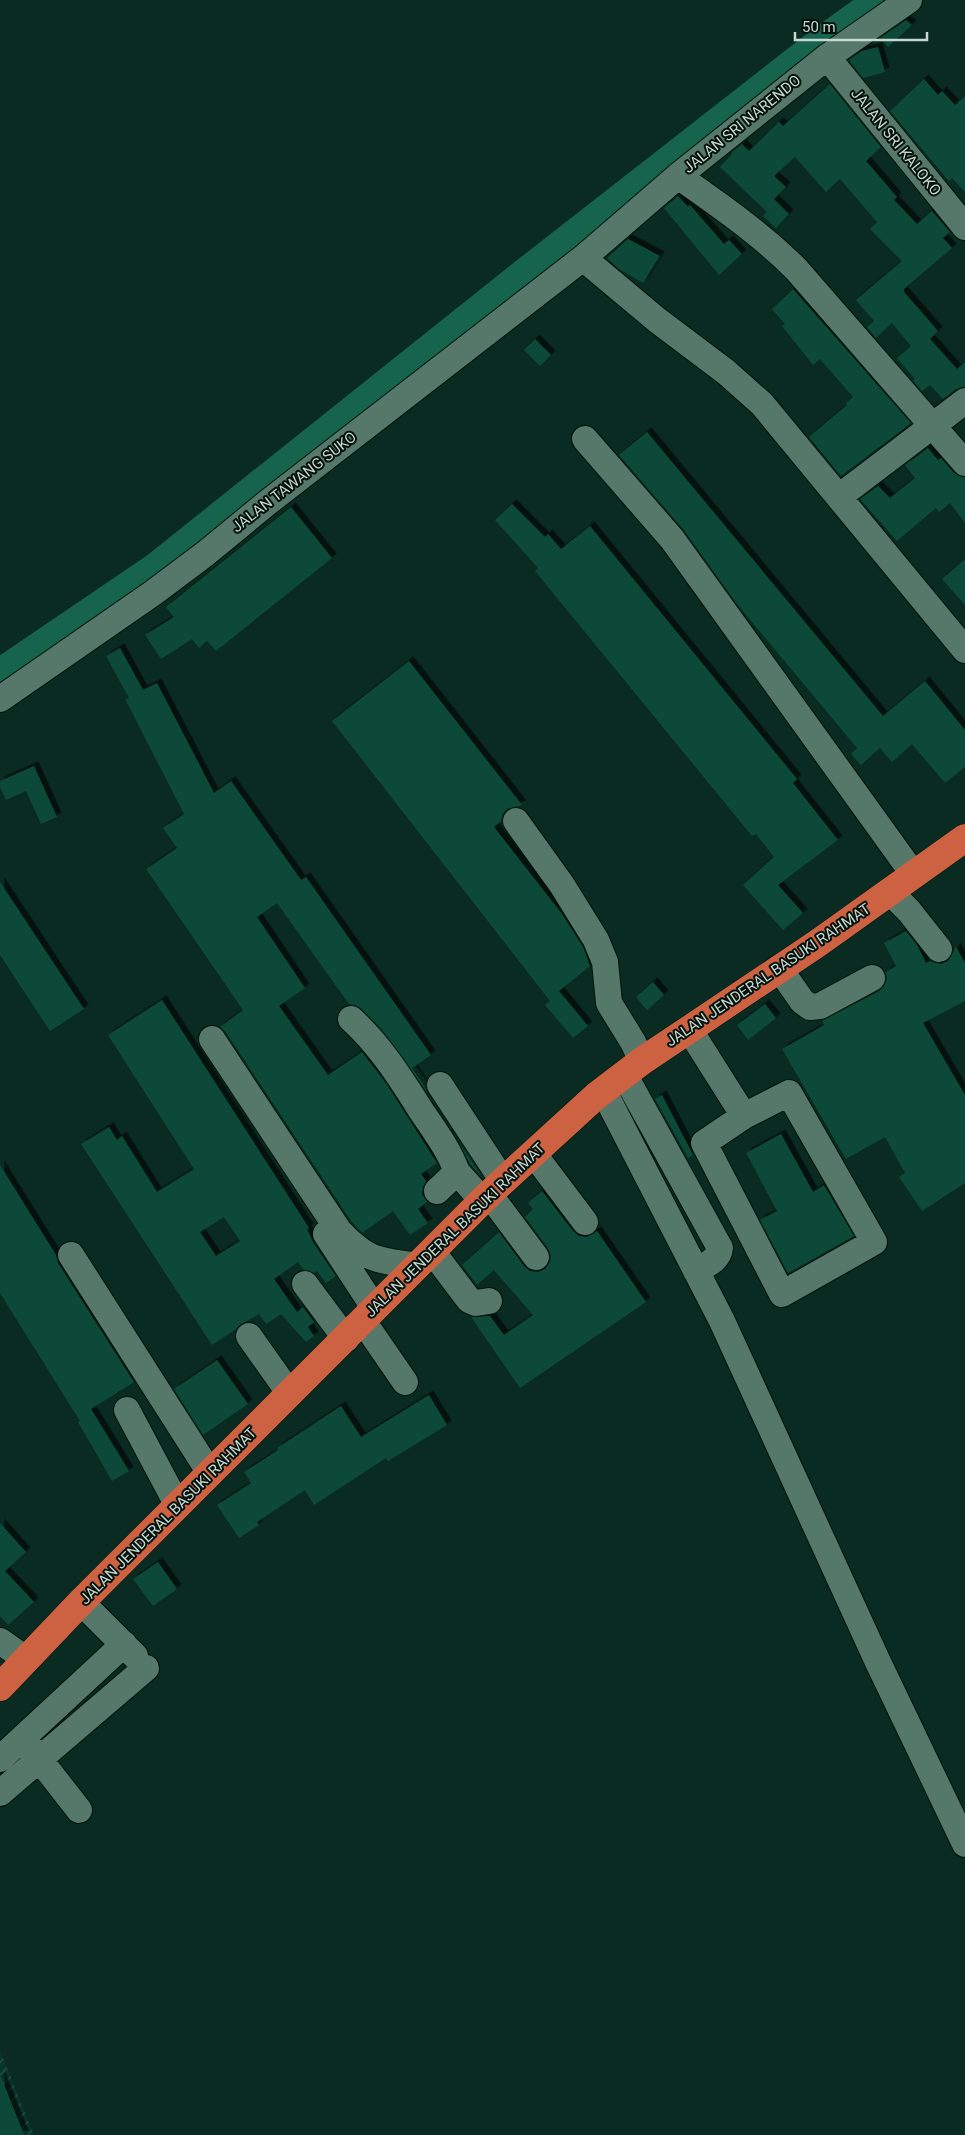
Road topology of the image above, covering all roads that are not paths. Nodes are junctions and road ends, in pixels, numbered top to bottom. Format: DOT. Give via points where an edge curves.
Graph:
graph roads {
  1 [pos="909,0"];
  2 [pos="827,57"];
  3 [pos="678,176"];
  4 [pos="965,226"];
  5 [pos="583,258"];
  6 [pos="965,401"];
  7 [pos="934,425"];
  8 [pos="585,439"];
  9 [pos="965,463"];
  10 [pos="840,496"];
  11 [pos="965,650"];
  12 [pos="0,698"];
  13 [pos="516,821"];
  14 [pos="965,838"];
  15 [pos="914,875"];
  16 [pos="890,892"];
  17 [pos="939,949"];
  18 [pos="779,968"];
  19 [pos="872,978"];
  20 [pos="352,1019"];
  21 [pos="689,1029"];
  22 [pos="212,1039"];
  23 [pos="633,1068"];
  24 [pos="215,1070"];
  25 [pos="440,1085"];
  26 [pos="603,1090"];
  27 [pos="744,1116"];
  28 [pos="648,1117"];
  29 [pos="625,1132"];
  30 [pos="532,1153"];
  31 [pos="672,1160"];
  32 [pos="457,1172"];
  33 [pos="646,1173"];
  34 [pos="437,1191"];
  35 [pos="491,1192"];
  36 [pos="692,1198"];
  37 [pos="666,1212"];
  38 [pos="585,1222"];
  39 [pos="71,1255"];
  40 [pos="536,1257"];
  41 [pos="425,1258"];
  42 [pos="696,1271"];
  43 [pos="305,1284"];
  44 [pos="489,1301"];
  45 [pos="361,1323"];
  46 [pos="249,1336"];
  47 [pos="405,1382"];
  48 [pos="290,1394"];
  49 [pos="127,1410"];
  50 [pos="210,1473"];
  51 [pos="178,1506"];
  52 [pos="81,1602"];
  53 [pos="0,1641"];
  54 [pos="124,1644"];
  55 [pos="27,1660"];
  56 [pos="0,1687"];
  57 [pos="22,1738"];
  58 [pos="0,1759"];
  59 [pos="40,1759"];
  60 [pos="0,1793"];
  61 [pos="79,1810"];
  62 [pos="965,1844"];
  1 -- 2 [label="street, JALAN SRI NARENDO"];
  2 -- 3 [label="street, JALAN SRI NARENDO"];
  2 -- 4 [label="street, JALAN SRI KALOKO"];
  3 -- 5 [label="street, JALAN SRI NARENDO"];
  3 -- 7 [label="street" via="740,221 796,268"];
  5 -- 10 [label="street" via="762,404"];
  5 -- 12 [label="street, JALAN TAWANG SUKO" via="205,554"];
  6 -- 7 [label="street"];
  7 -- 9 [label="street"];
  7 -- 10 [label="street"];
  8 -- 15 [label="street" via="672,539"];
  10 -- 11 [label="street"];
  13 -- 23 [label="street" via="596,940 606,962 609,1003 633,1042"];
  14 -- 15 [label="highway, JALAN JENDERAL BASUKI RAHMAT"];
  15 -- 16 [label="highway, JALAN JENDERAL BASUKI RAHMAT"];
  16 -- 17 [label="street"];
  16 -- 18 [label="highway, JALAN JENDERAL BASUKI RAHMAT"];
  18 -- 19 [label="street" via="802,1001 810,1007 820,1006"];
  18 -- 21 [label="highway, JALAN JENDERAL BASUKI RAHMAT"];
  20 -- 32 [label="street" via="369,1035 403,1084 452,1156"];
  21 -- 23 [label="highway, JALAN JENDERAL BASUKI RAHMAT"];
  21 -- 27 [label="street"];
  22 -- 41 [label="street" via="339,1231 355,1248 371,1258"];
  23 -- 26 [label="highway, JALAN JENDERAL BASUKI RAHMAT"];
  23 -- 28 [label="street"];
  24 -- 45 [label="street"];
  25 -- 35 [label="street"];
  26 -- 29 [label="street"];
  26 -- 30 [label="highway, JALAN JENDERAL BASUKI RAHMAT"];
  27 -- 27 [label="street" via="704,1143 782,1294 874,1242 789,1093"];
  28 -- 29 [label="street"];
  28 -- 31 [label="street"];
  29 -- 33 [label="street"];
  30 -- 35 [label="highway, JALAN JENDERAL BASUKI RAHMAT"];
  30 -- 38 [label="street"];
  31 -- 33 [label="street"];
  31 -- 36 [label="street"];
  32 -- 34 [label="street"];
  32 -- 35 [label="street"];
  33 -- 37 [label="street"];
  35 -- 40 [label="street"];
  35 -- 41 [label="highway, JALAN JENDERAL BASUKI RAHMAT"];
  36 -- 37 [label="street"];
  36 -- 42 [label="street" via="720,1248 716,1259"];
  37 -- 42 [label="street"];
  39 -- 50 [label="street"];
  41 -- 44 [label="street" via="469,1300 476,1303"];
  41 -- 45 [label="highway, JALAN JENDERAL BASUKI RAHMAT"];
  42 -- 62 [label="street"];
  43 -- 45 [label="street"];
  45 -- 47 [label="street"];
  45 -- 48 [label="highway, JALAN JENDERAL BASUKI RAHMAT"];
  46 -- 48 [label="street"];
  48 -- 50 [label="highway, JALAN JENDERAL BASUKI RAHMAT"];
  49 -- 51 [label="street"];
  50 -- 51 [label="highway, JALAN JENDERAL BASUKI RAHMAT"];
  51 -- 52 [label="highway, JALAN JENDERAL BASUKI RAHMAT"];
  52 -- 54 [label="street"];
  52 -- 55 [label="highway, JALAN JENDERAL BASUKI RAHMAT"];
  53 -- 55 [label="street"];
  54 -- 57 [label="street"];
  54 -- 59 [label="street" via="150,1672"];
  55 -- 56 [label="highway, JALAN JENDERAL BASUKI RAHMAT"];
  57 -- 58 [label="street"];
  57 -- 59 [label="street"];
  59 -- 60 [label="street"];
  59 -- 61 [label="street"];
}
